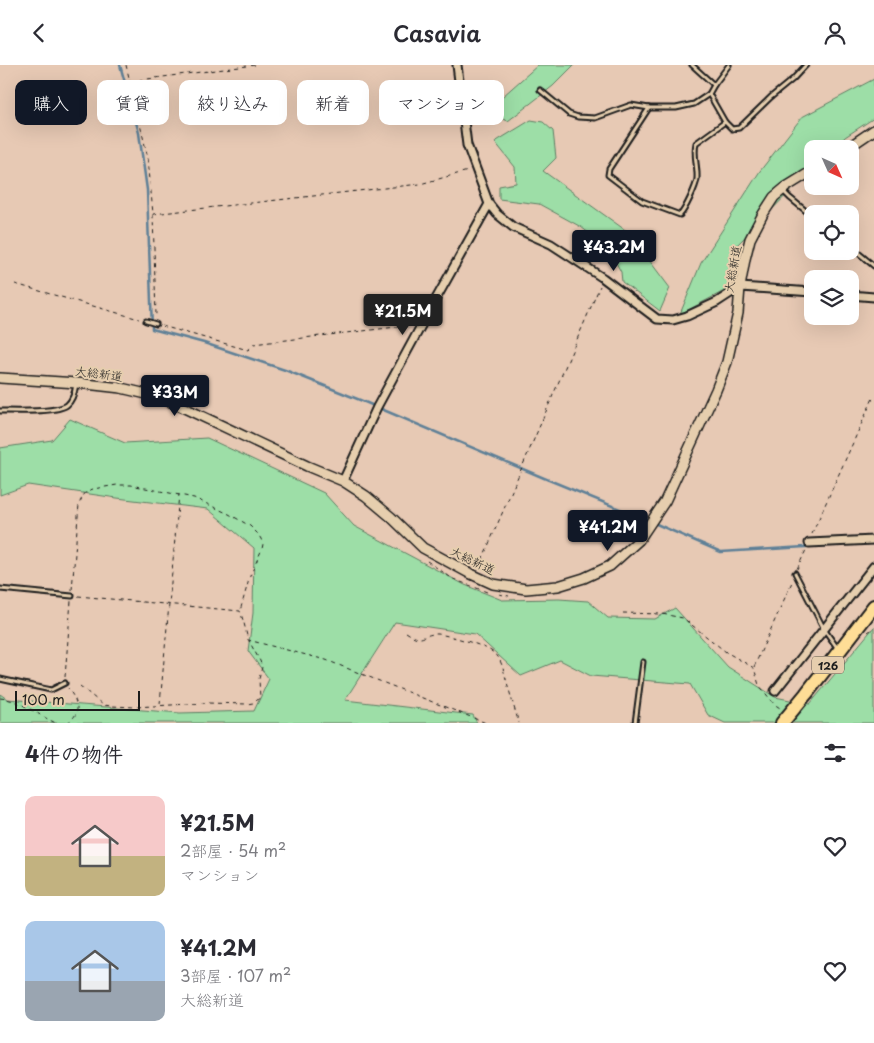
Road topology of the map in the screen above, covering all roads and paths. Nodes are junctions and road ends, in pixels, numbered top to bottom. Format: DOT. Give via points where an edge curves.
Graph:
graph roads {
  1 [pos="126,65"];
  2 [pos="255,65"];
  3 [pos="457,65"];
  4 [pos="692,65"];
  5 [pos="729,65"];
  6 [pos="806,65"];
  7 [pos="131,80"];
  8 [pos="139,80"];
  9 [pos="714,85"];
  10 [pos="540,90"];
  11 [pos="709,95"];
  12 [pos="649,108"];
  13 [pos="725,122"];
  14 [pos="141,125"];
  15 [pos="874,130"];
  16 [pos="859,140"];
  17 [pos="476,169"];
  18 [pos="804,176"];
  19 [pos="783,190"];
  20 [pos="489,204"];
  21 [pos="804,209"];
  22 [pos="153,215"];
  23 [pos="859,253"];
  24 [pos="874,265"];
  25 [pos="603,278"];
  26 [pos="15,284"];
  27 [pos="740,287"];
  28 [pos="804,291"];
  29 [pos="859,296"];
  30 [pos="874,297"];
  31 [pos="146,321"];
  32 [pos="156,324"];
  33 [pos="422,324"];
  34 [pos="0,378"];
  35 [pos="77,383"];
  36 [pos="874,396"];
  37 [pos="0,411"];
  38 [pos="343,481"];
  39 [pos="179,494"];
  40 [pos="874,539"];
  41 [pos="809,543"];
  42 [pos="422,557"];
  43 [pos="874,566"];
  44 [pos="795,573"];
  45 [pos="475,576"];
  46 [pos="0,589"];
  47 [pos="489,592"];
  48 [pos="497,594"];
  49 [pos="72,596"];
  50 [pos="513,596"];
  51 [pos="874,606"];
  52 [pos="240,611"];
  53 [pos="623,613"];
  54 [pos="874,628"];
  55 [pos="824,629"];
  56 [pos="868,632"];
  57 [pos="406,633"];
  58 [pos="248,640"];
  59 [pos="839,651"];
  60 [pos="643,662"];
  61 [pos="754,668"];
  62 [pos="0,679"];
  63 [pos="65,683"];
  64 [pos="80,686"];
  65 [pos="775,691"];
  66 [pos="0,698"];
  67 [pos="160,705"];
  68 [pos="792,710"];
  69 [pos="56,723"];
  70 [pos="67,723"];
  71 [pos="486,723"];
  72 [pos="519,723"];
  73 [pos="635,723"];
  74 [pos="782,723"];
  1 -- 7 [label="path"];
  2 -- 8 [label="path"];
  3 -- 17 [label="street" via="467,145"];
  4 -- 9 [label="lane"];
  5 -- 9 [label="lane"];
  6 -- 13 [label="lane" via="739,128 732,129"];
  9 -- 11 [label="lane"];
  10 -- 12 [label="lane" via="569,114 578,117 595,118 630,105"];
  11 -- 12 [label="lane" via="694,104 676,108"];
  11 -- 13 [label="lane"];
  12 -- 13 [label="lane" via="608,175 642,201 680,215 697,181 696,143"];
  14 -- 22 [label="path" via="148,158"];
  15 -- 16 [label="street"];
  17 -- 20 [label="street"];
  17 -- 22 [label="path" via="420,184"];
  18 -- 19 [label="street, 大総新道"];
  19 -- 21 [label="lane"];
  19 -- 27 [label="street, 大総新道" via="774,197 750,239"];
  20 -- 25 [label="street" via="513,227 551,244"];
  20 -- 33 [label="street"];
  22 -- 32 [label="path"];
  23 -- 24 [label="lane"];
  25 -- 27 [label="street" via="657,319 673,320 687,316"];
  25 -- 45 [label="path"];
  26 -- 31 [label="path"];
  27 -- 28 [label="street"];
  27 -- 45 [label="street, 大総新道" via="727,362 716,390 665,501 639,540 610,566 558,586 526,589 493,584"];
  29 -- 30 [label="street"];
  31 -- 32 [label="lane"];
  32 -- 33 [label="path" via="248,350 253,344"];
  33 -- 38 [label="street" via="377,407"];
  34 -- 35 [label="street, 大総新道"];
  35 -- 37 [label="lane" via="72,399 61,408"];
  35 -- 38 [label="street, 大総新道" via="155,396"];
  36 -- 41 [label="path"];
  38 -- 45 [label="street, 大総新道" via="366,496 423,548"];
  39 -- 49 [label="path" via="131,485 87,491 79,504"];
  39 -- 52 [label="path" via="240,520 261,539 262,549"];
  39 -- 67 [label="path"];
  40 -- 41 [label="street"];
  41 -- 44 [label="path"];
  42 -- 47 [label="path" via="453,579"];
  43 -- 55 [label="street"];
  44 -- 55 [label="lane"];
  44 -- 61 [label="path"];
  46 -- 49 [label="lane"];
  48 -- 50 [label="path"];
  49 -- 52 [label="path"];
  49 -- 63 [label="path"];
  51 -- 59 [label="highway, 126"];
  52 -- 58 [label="path"];
  53 -- 61 [label="path" via="683,618 726,652"];
  54 -- 56 [label="path"];
  55 -- 59 [label="lane"];
  55 -- 65 [label="street"];
  57 -- 72 [label="path" via="418,639 439,634 478,644 494,652 502,665"];
  58 -- 67 [label="path" via="262,667 260,698 257,701 247,704"];
  58 -- 71 [label="path" via="326,660"];
  59 -- 68 [label="highway, 126"];
  60 -- 73 [label="lane"];
  61 -- 68 [label="path" via="759,685 774,704 787,712"];
  62 -- 63 [label="lane" via="52,690"];
  63 -- 70 [label="path" via="77,703 74,716"];
  64 -- 67 [label="path" via="103,705"];
  66 -- 69 [label="path" via="28,707"];
  68 -- 74 [label="highway, 126"];
}
